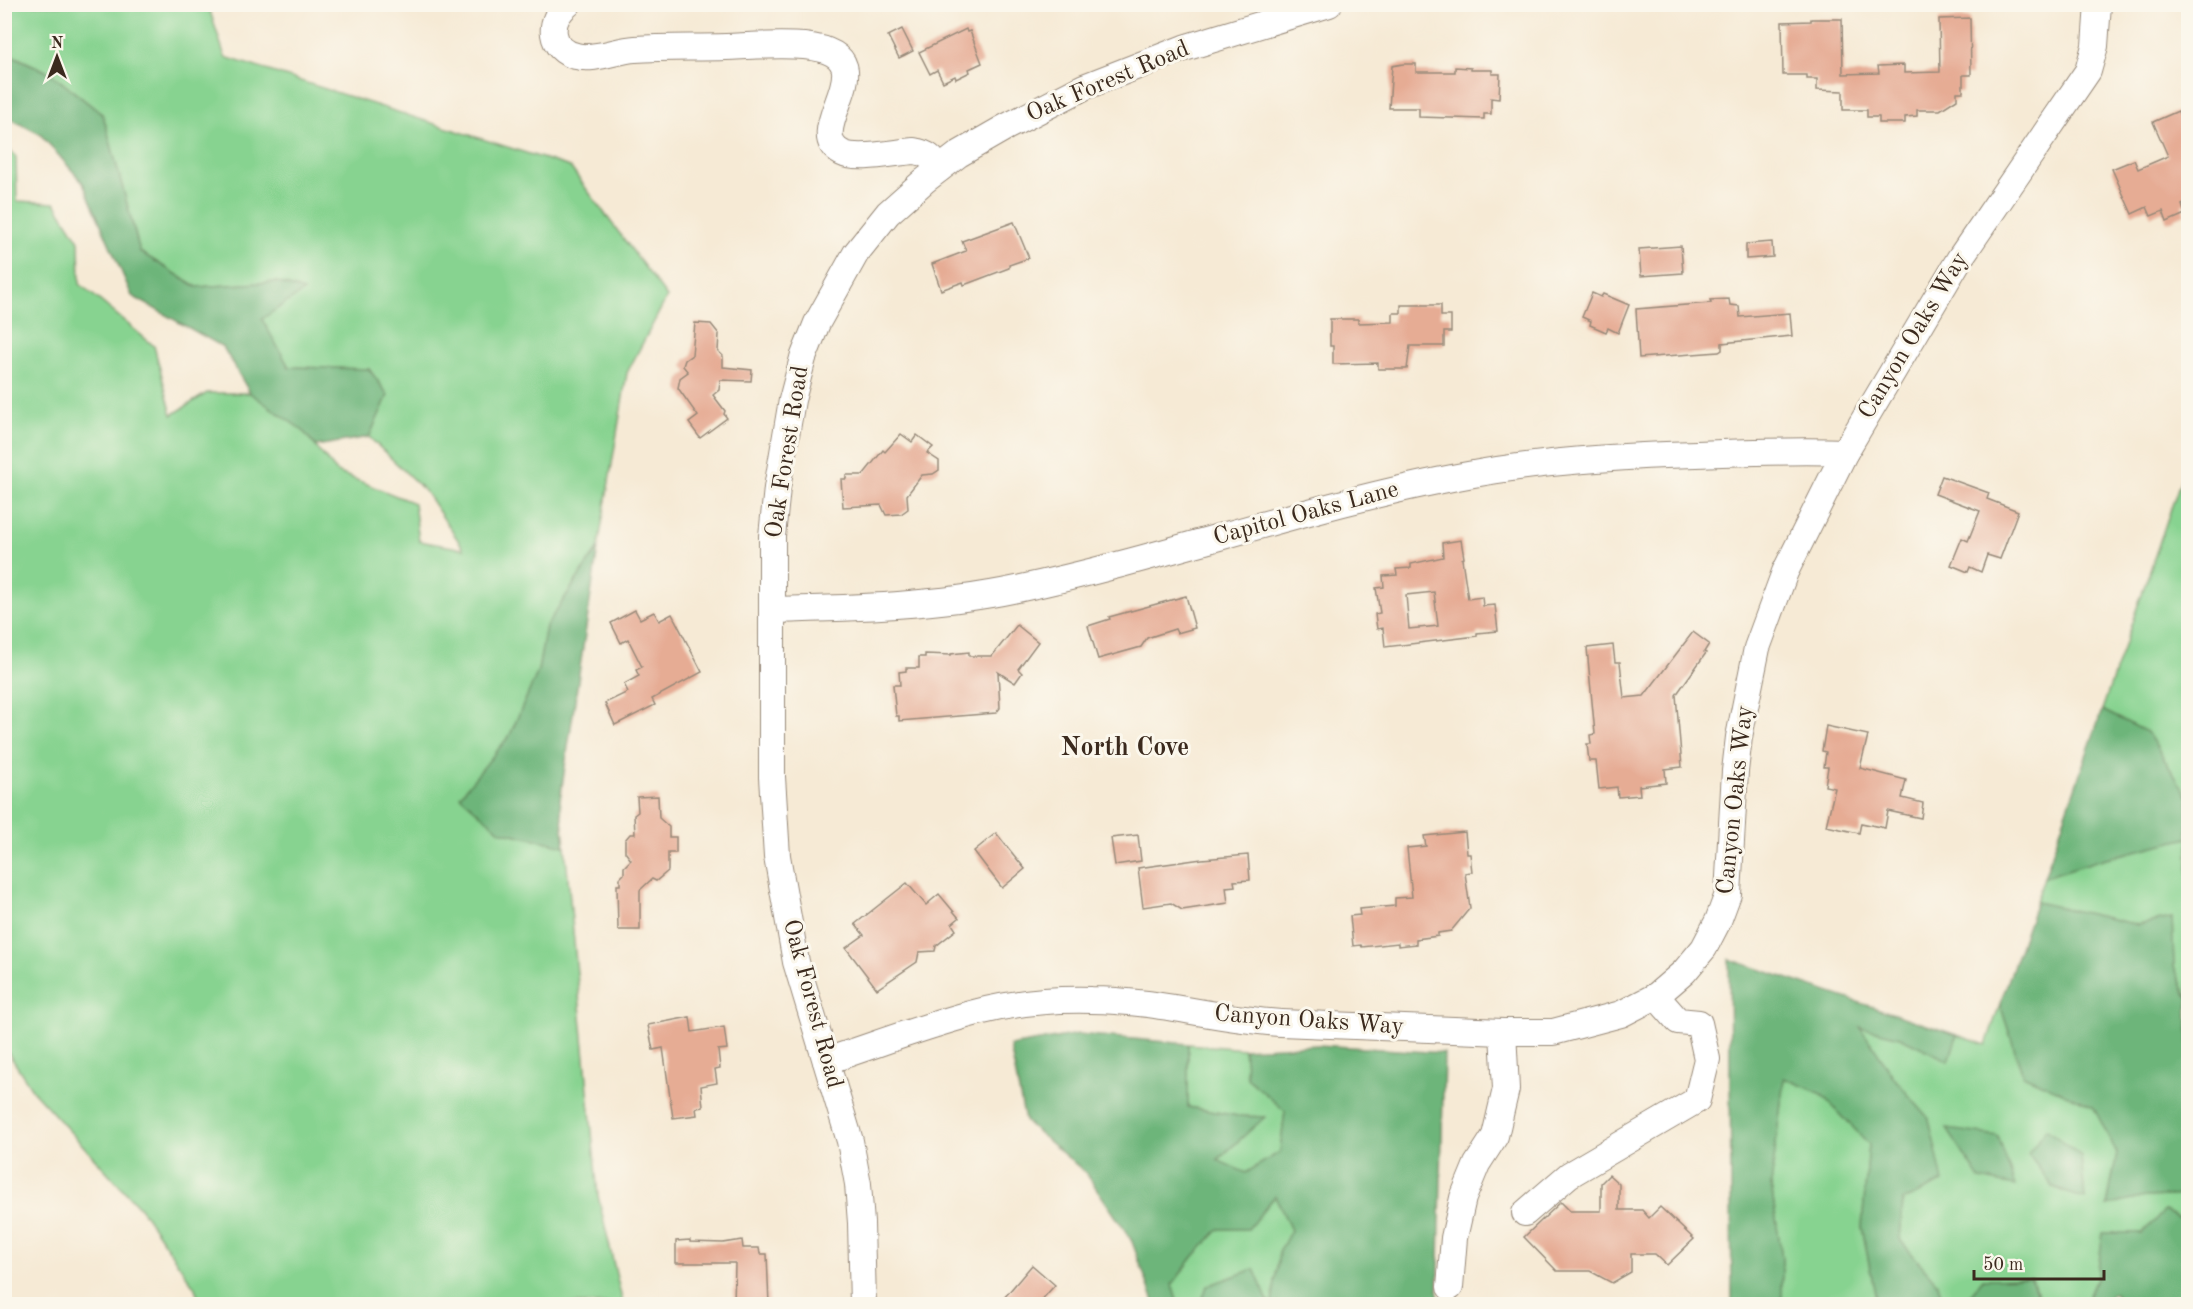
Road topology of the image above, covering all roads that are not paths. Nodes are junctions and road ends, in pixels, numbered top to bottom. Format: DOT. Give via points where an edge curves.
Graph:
graph roads {
  1 [pos="568,4"];
  2 [pos="1329,4"];
  3 [pos="2098,4"];
  4 [pos="939,169"];
  5 [pos="1845,453"];
  6 [pos="772,610"];
  7 [pos="1656,996"];
  8 [pos="1503,1032"];
  9 [pos="826,1061"];
  10 [pos="1525,1213"];
  11 [pos="1450,1287"];
  12 [pos="863,1305"];
  1 -- 4 [label="street" via="555,16 553,34 567,52 584,58 634,49 787,46 819,48 831,53 840,60 846,76 829,127 834,147 842,153 863,156 922,152"];
  2 -- 4 [label="street, Oak Forest Road" via="1184,48 1084,87 1006,127"];
  3 -- 5 [label="street, Canyon Oaks Way" via="2096,46 2088,71 1960,258"];
  4 -- 6 [label="street, Oak Forest Road" via="888,213 856,253 817,323 803,358 777,488 772,536"];
  5 -- 6 [label="street, Capitol Oaks Lane" via="1798,450 1656,455 1525,466 1367,497 1015,589 862,608"];
  5 -- 7 [label="street, Canyon Oaks Way" via="1785,572 1757,648 1739,737 1728,894 1719,921 1684,972"];
  6 -- 9 [label="street, Oak Forest Road" via="772,777 777,856 796,962"];
  7 -- 8 [label="street, Canyon Oaks Way" via="1621,1014 1581,1026 1553,1032"];
  7 -- 10 [label="street" via="1678,1021 1699,1023 1707,1059 1697,1100 1569,1175"];
  8 -- 9 [label="street, Canyon Oaks Way" via="1259,1022 1131,1002 1060,1000 973,1013"];
  8 -- 11 [label="street" via="1506,1089 1495,1136 1463,1198 1454,1238"];
  9 -- 12 [label="street, Oak Forest Road" via="858,1184"];
}
